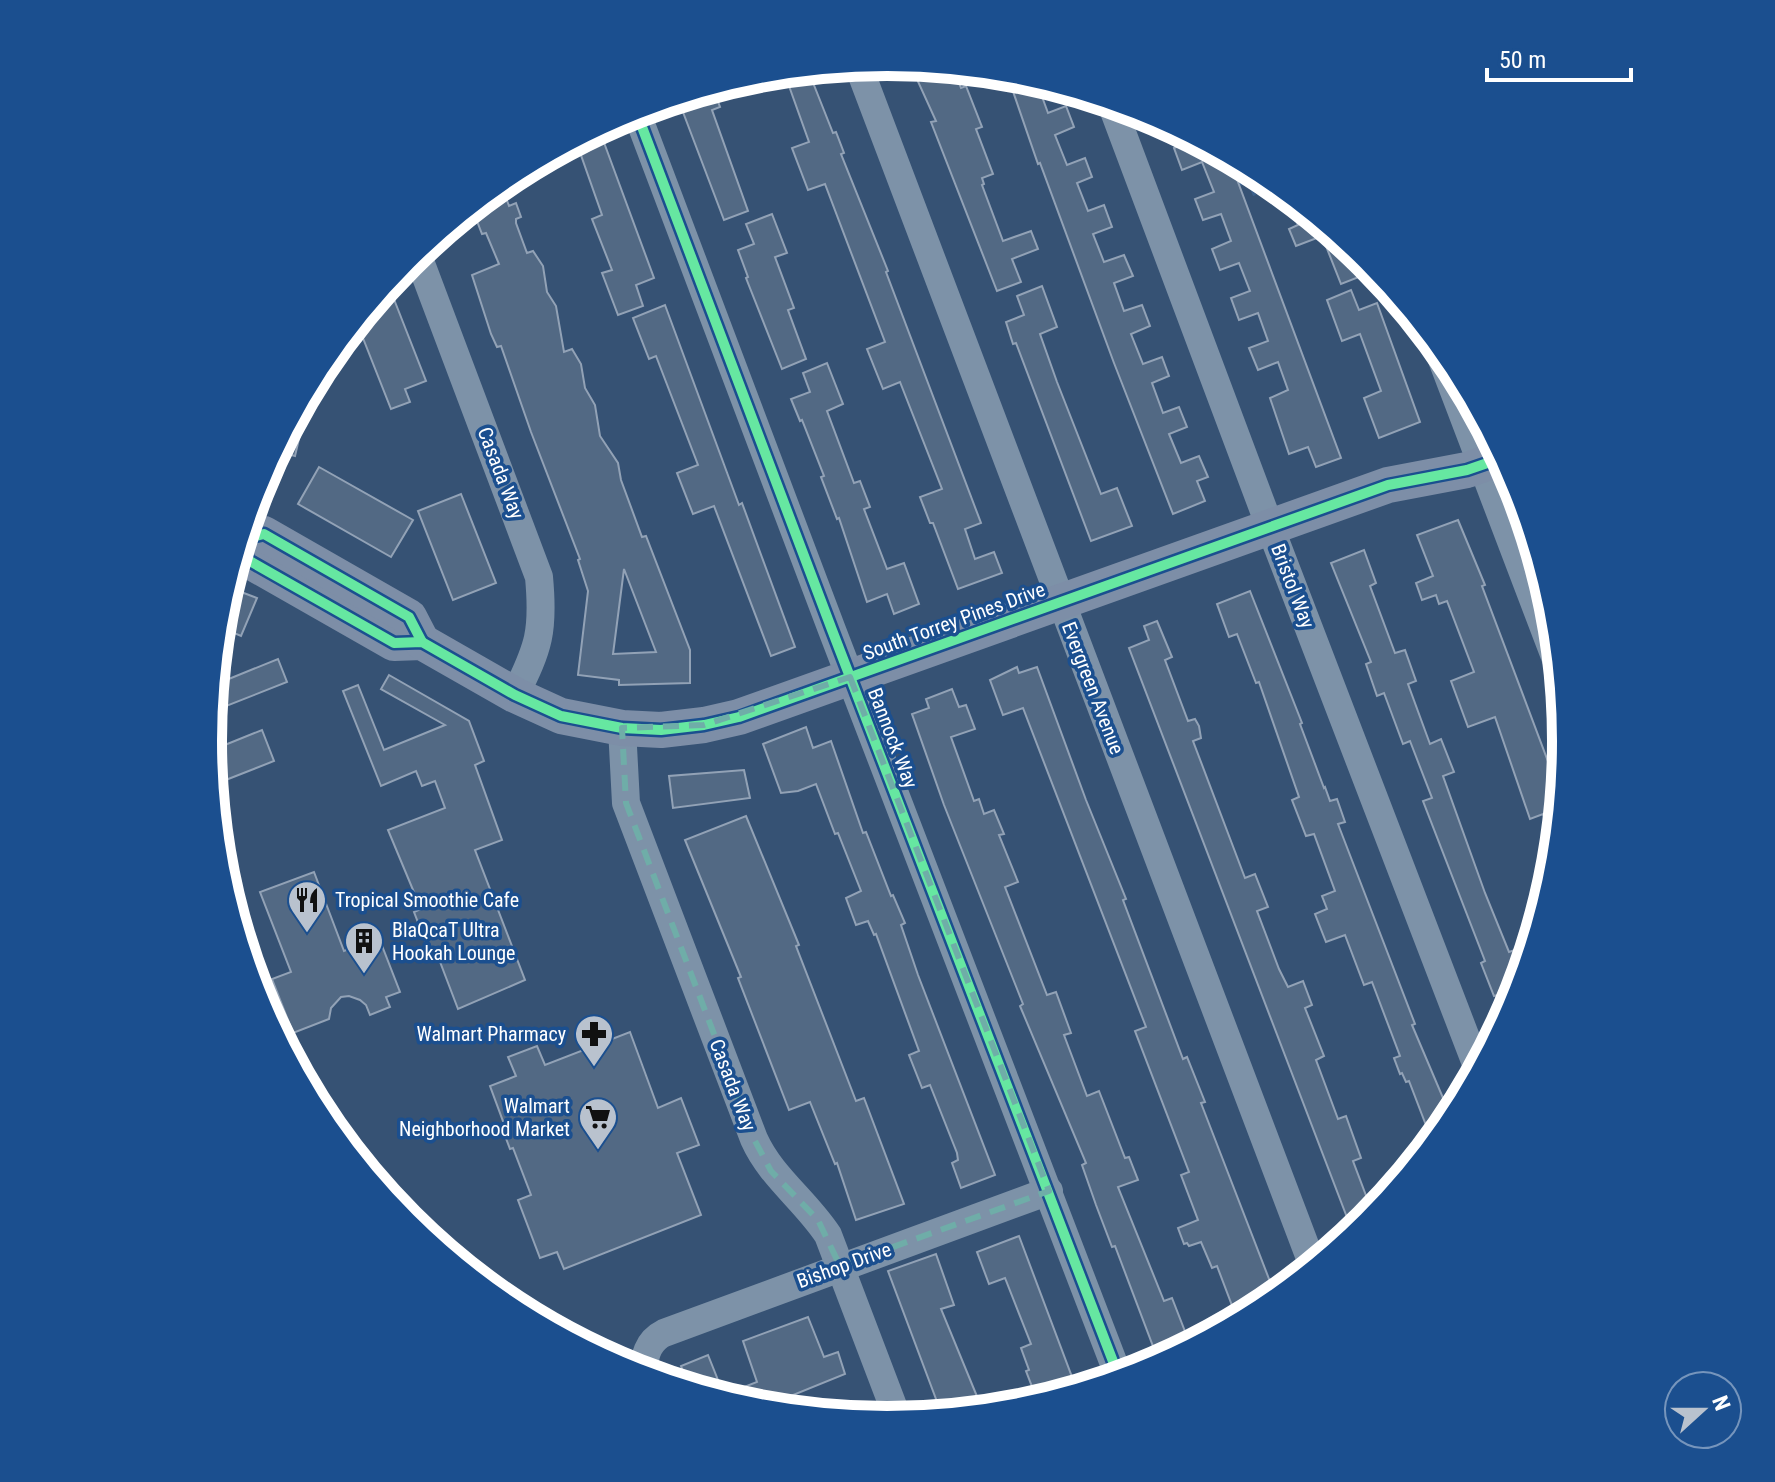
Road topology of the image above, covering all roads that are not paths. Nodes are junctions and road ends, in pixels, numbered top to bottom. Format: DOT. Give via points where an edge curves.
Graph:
graph roads {
  1 [pos="862,77"];
  2 [pos="1116,117"];
  3 [pos="641,124"];
  4 [pos="422,266"];
  5 [pos="1491,462"];
  6 [pos="1495,472"];
  7 [pos="1270,527"];
  8 [pos="255,536"];
  9 [pos="248,560"];
  10 [pos="284,581"];
  11 [pos="1060,602"];
  12 [pos="1538,603"];
  13 [pos="387,604"];
  14 [pos="422,642"];
  15 [pos="850,677"];
  16 [pos="515,695"];
  17 [pos="622,728"];
  18 [pos="1473,1056"];
  19 [pos="1049,1191"];
  20 [pos="1309,1255"];
  21 [pos="840,1266"];
  22 [pos="646,1360"];
  23 [pos="1115,1366"];
  24 [pos="893,1406"];
  1 -- 11 [label="street, Evergreen Avenue"];
  2 -- 7 [label="street, Bristol Way"];
  3 -- 15 [label="street, Bannock Way"];
  4 -- 16 [label="street, Casada Way" via="539,577 539,641"];
  5 -- 7 [label="main road, South Torrey Pines Drive" via="1388,485"];
  6 -- 12 [label="street"];
  7 -- 11 [label="main road, South Torrey Pines Drive"];
  7 -- 18 [label="street, Bristol Way"];
  8 -- 13 [label="main road, South Torrey Pines Drive" via="264,534"];
  9 -- 10 [label="main road, South Torrey Pines Drive"];
  10 -- 13 [label="main road" via="306,574"];
  10 -- 14 [label="main road, South Torrey Pines Drive" via="394,643"];
  11 -- 15 [label="main road, South Torrey Pines Drive"];
  11 -- 20 [label="street, Evergreen Avenue"];
  13 -- 14 [label="main road, South Torrey Pines Drive" via="409,617"];
  14 -- 16 [label="main road, South Torrey Pines Drive"];
  15 -- 17 [label="main road, South Torrey Pines Drive" via="704,725"];
  15 -- 19 [label="street, Bannock Way"];
  16 -- 17 [label="main road, South Torrey Pines Drive" via="561,716"];
  17 -- 21 [label="street, Casada Way" via="626,803 754,1139 771,1171 818,1220"];
  19 -- 21 [label="street, Bishop Drive"];
  19 -- 23 [label="street, Bannock Way"];
  21 -- 22 [label="street, Bishop Drive" via="664,1333 651,1342"];
  21 -- 24 [label="street, Casada Way"];
}
